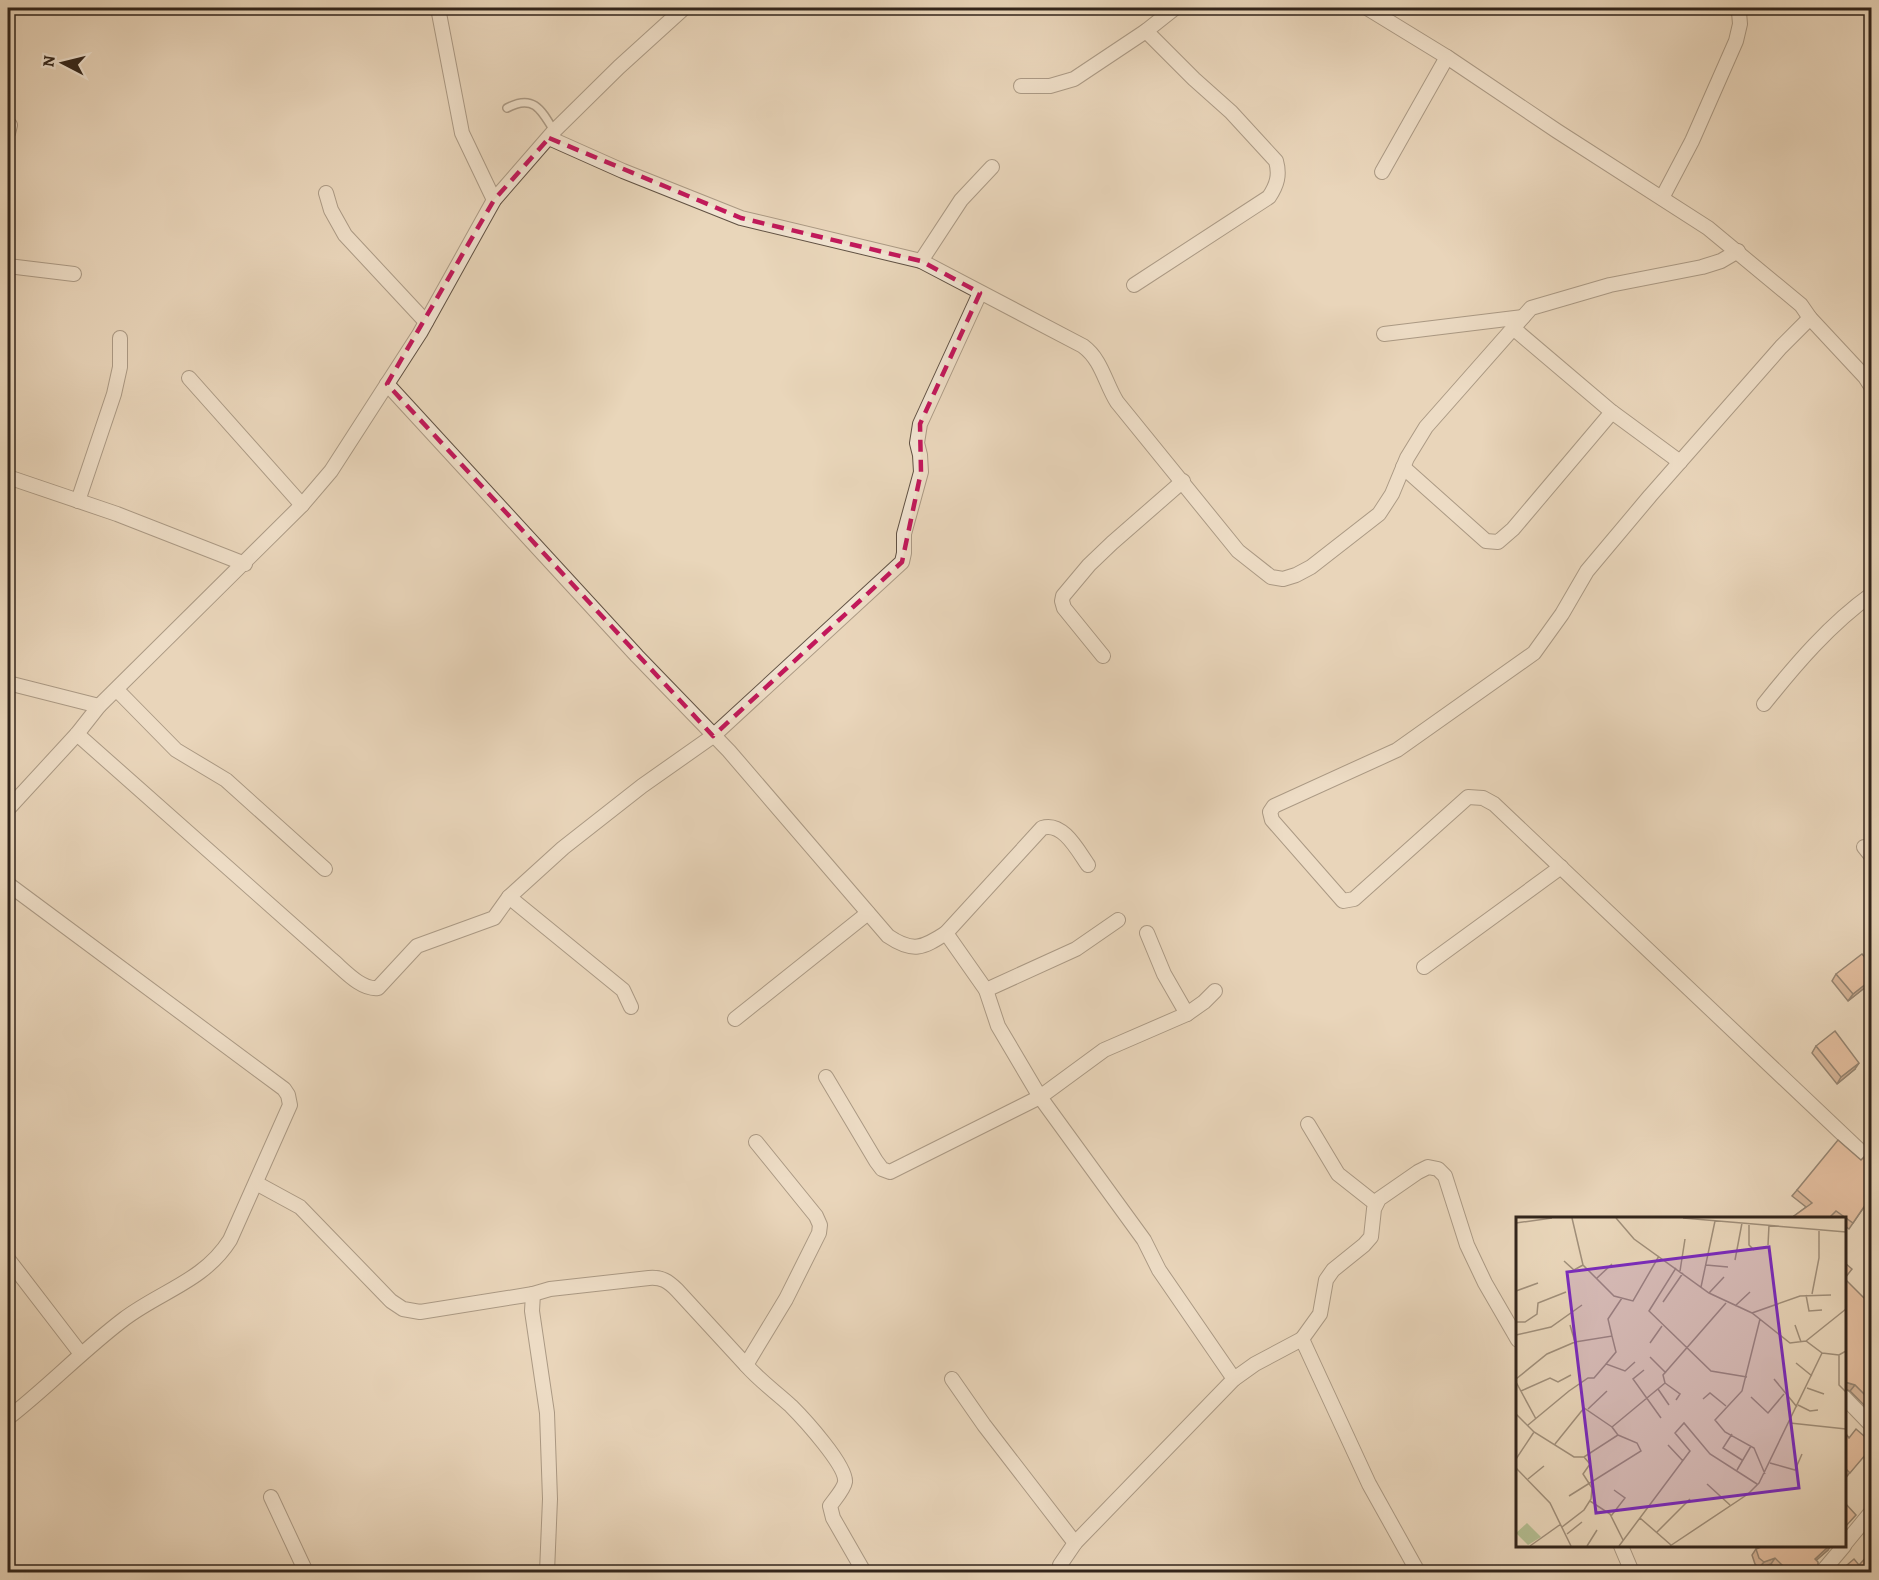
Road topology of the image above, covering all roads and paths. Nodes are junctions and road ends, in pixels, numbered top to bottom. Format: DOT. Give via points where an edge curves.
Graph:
graph roads {
  1 [pos="438,8"];
  2 [pos="684,8"];
  3 [pos="1175,8"];
  4 [pos="1370,8"];
  5 [pos="1735,8"];
  6 [pos="1146,31"];
  7 [pos="1447,57"];
  8 [pos="1021,86"];
  9 [pos="507,108"];
  10 [pos="551,134"];
  11 [pos="992,167"];
  12 [pos="1382,172"];
  13 [pos="326,193"];
  14 [pos="1662,198"];
  15 [pos="494,200"];
  16 [pos="1738,251"];
  17 [pos="921,261"];
  18 [pos="8,266"];
  19 [pos="74,274"];
  20 [pos="1134,285"];
  21 [pos="980,293"];
  22 [pos="1523,317"];
  23 [pos="1810,318"];
  24 [pos="426,322"];
  25 [pos="1513,328"];
  26 [pos="1384,334"];
  27 [pos="120,338"];
  28 [pos="189,378"];
  29 [pos="387,384"];
  30 [pos="1872,388"];
  31 [pos="1612,412"];
  32 [pos="1680,462"];
  33 [pos="1403,467"];
  34 [pos="8,477"];
  35 [pos="1183,481"];
  36 [pos="78,501"];
  37 [pos="302,505"];
  38 [pos="245,564"];
  39 [pos="1872,594"];
  40 [pos="1103,656"];
  41 [pos="8,683"];
  42 [pos="117,690"];
  43 [pos="1764,704"];
  44 [pos="99,706"];
  45 [pos="77,735"];
  46 [pos="713,736"];
  47 [pos="8,809"];
  48 [pos="1088,865"];
  49 [pos="1561,867"];
  50 [pos="325,869"];
  51 [pos="8,884"];
  52 [pos="509,897"];
  53 [pos="868,913"];
  54 [pos="1118,920"];
  55 [pos="946,933"];
  56 [pos="1147,933"];
  57 [pos="1424,967"];
  58 [pos="986,990"];
  59 [pos="1215,991"];
  60 [pos="631,1007"];
  61 [pos="1187,1014"];
  62 [pos="735,1019"];
  63 [pos="826,1077"];
  64 [pos="1040,1097"];
  65 [pos="1308,1124"];
  66 [pos="756,1142"];
  67 [pos="1872,1162"];
  68 [pos="256,1183"];
  69 [pos="1376,1204"];
  70 [pos="8,1258"];
  71 [pos="533,1294"];
  72 [pos="1516,1337"];
  73 [pos="1302,1339"];
  74 [pos="81,1354"];
  75 [pos="746,1365"];
  76 [pos="952,1379"];
  77 [pos="1234,1379"];
  78 [pos="1846,1398"];
  79 [pos="8,1418"];
  80 [pos="1872,1426"];
  81 [pos="272,1497"];
  82 [pos="1872,1511"];
  83 [pos="1075,1543"];
  84 [pos="1846,1543"];
  85 [pos="1622,1547"];
  86 [pos="1842,1547"];
  87 [pos="306,1572"];
  88 [pos="547,1572"];
  89 [pos="864,1572"];
  90 [pos="1060,1572"];
  91 [pos="1418,1572"];
  92 [pos="1632,1572"];
  93 [pos="1822,1572"];
  1 -- 15 [label="street" via="462,133"];
  2 -- 10 [label="street"];
  3 -- 6 [label="street"];
  4 -- 7 [label="street"];
  5 -- 14 [label="street" via="1740,24 1736,41"];
  6 -- 8 [label="street" via="1064,83"];
  6 -- 20 [label="street" via="1231,112 1276,161 1278,170 1269,197"];
  7 -- 12 [label="street"];
  7 -- 14 [label="street"];
  9 -- 10 [label="lane" via="519,102 531,103 541,109"];
  10 -- 15 [label="street"];
  10 -- 17 [label="street" via="623,171 741,218"];
  11 -- 17 [label="street" via="961,200"];
  13 -- 24 [label="street" via="345,235"];
  14 -- 16 [label="street"];
  15 -- 24 [label="street"];
  16 -- 22 [label="street" via="1702,267 1610,285 1538,305"];
  16 -- 23 [label="street" via="1801,305"];
  17 -- 21 [label="street"];
  18 -- 19 [label="street"];
  21 -- 35 [label="street" via="1090,351 1117,402"];
  21 -- 46 [label="street" via="920,424 917,443 921,472 904,534 902,562"];
  22 -- 25 [label="street"];
  22 -- 26 [label="street"];
  23 -- 30 [label="street"];
  23 -- 32 [label="street"];
  24 -- 29 [label="street"];
  25 -- 31 [label="street"];
  25 -- 33 [label="street" via="1426,427"];
  27 -- 36 [label="street" via="120,367 114,394"];
  28 -- 37 [label="street"];
  29 -- 37 [label="street" via="331,471"];
  29 -- 46 [label="street"];
  31 -- 32 [label="street"];
  31 -- 33 [label="street" via="1498,542 1486,541"];
  32 -- 49 [label="street" via="1587,571 1534,653 1397,750 1274,806 1270,812 1272,820 1343,901 1354,899 1468,797 1494,804"];
  33 -- 35 [label="street" via="1387,504 1370,522 1311,567 1283,579 1271,577 1238,551"];
  34 -- 36 [label="street"];
  35 -- 40 [label="street" via="1089,565 1063,596 1064,608"];
  36 -- 38 [label="street"];
  37 -- 38 [label="street"];
  38 -- 42 [label="street"];
  39 -- 43 [label="street" via="1852,608 1799,661"];
  41 -- 44 [label="street"];
  42 -- 44 [label="street"];
  42 -- 50 [label="street" via="176,750 226,780"];
  44 -- 45 [label="street"];
  45 -- 47 [label="street"];
  45 -- 52 [label="street" via="332,960 371,988 381,986 417,946 494,918"];
  46 -- 52 [label="street" via="563,848"];
  46 -- 53 [label="street"];
  48 -- 55 [label="street" via="1064,833 1052,826 1042,828"];
  49 -- 57 [label="street"];
  49 -- 67 [label="street"];
  51 -- 68 [label="street" via="284,1089 290,1106"];
  52 -- 60 [label="street" via="623,990"];
  53 -- 55 [label="street" via="888,936 906,946 923,946"];
  53 -- 62 [label="street"];
  54 -- 58 [label="street" via="1076,949"];
  55 -- 58 [label="street"];
  56 -- 61 [label="street" via="1164,975"];
  58 -- 64 [label="street" via="998,1026"];
  59 -- 61 [label="street"];
  61 -- 64 [label="street" via="1104,1050"];
  63 -- 64 [label="street" via="876,1161 890,1172"];
  64 -- 77 [label="street" via="1144,1240 1159,1270"];
  65 -- 69 [label="street" via="1338,1174"];
  66 -- 75 [label="street" via="820,1226 786,1299"];
  68 -- 71 [label="street" via="300,1208 403,1309 420,1312"];
  68 -- 74 [label="street" via="231,1240 217,1260 126,1317"];
  69 -- 72 [label="street" via="1424,1169 1433,1168 1444,1174 1467,1245"];
  69 -- 73 [label="street" via="1371,1237 1326,1280 1320,1314"];
  70 -- 74 [label="street"];
  71 -- 75 [label="street" via="550,1289 662,1279 677,1290"];
  71 -- 88 [label="street" via="531,1304 547,1413"];
  73 -- 77 [label="street"];
  73 -- 91 [label="street" via="1369,1484"];
  74 -- 79 [label="street"];
  75 -- 89 [label="street" via="791,1406 844,1471 845,1484 830,1506"];
  76 -- 83 [label="street"];
  77 -- 83 [label="street"];
  78 -- 80 [label="street"];
  81 -- 87 [label="street"];
  82 -- 84 [label="street"];
  83 -- 90 [label="street" via="1060,1565"];
  85 -- 92 [label="street"];
  86 -- 93 [label="street"];
}
